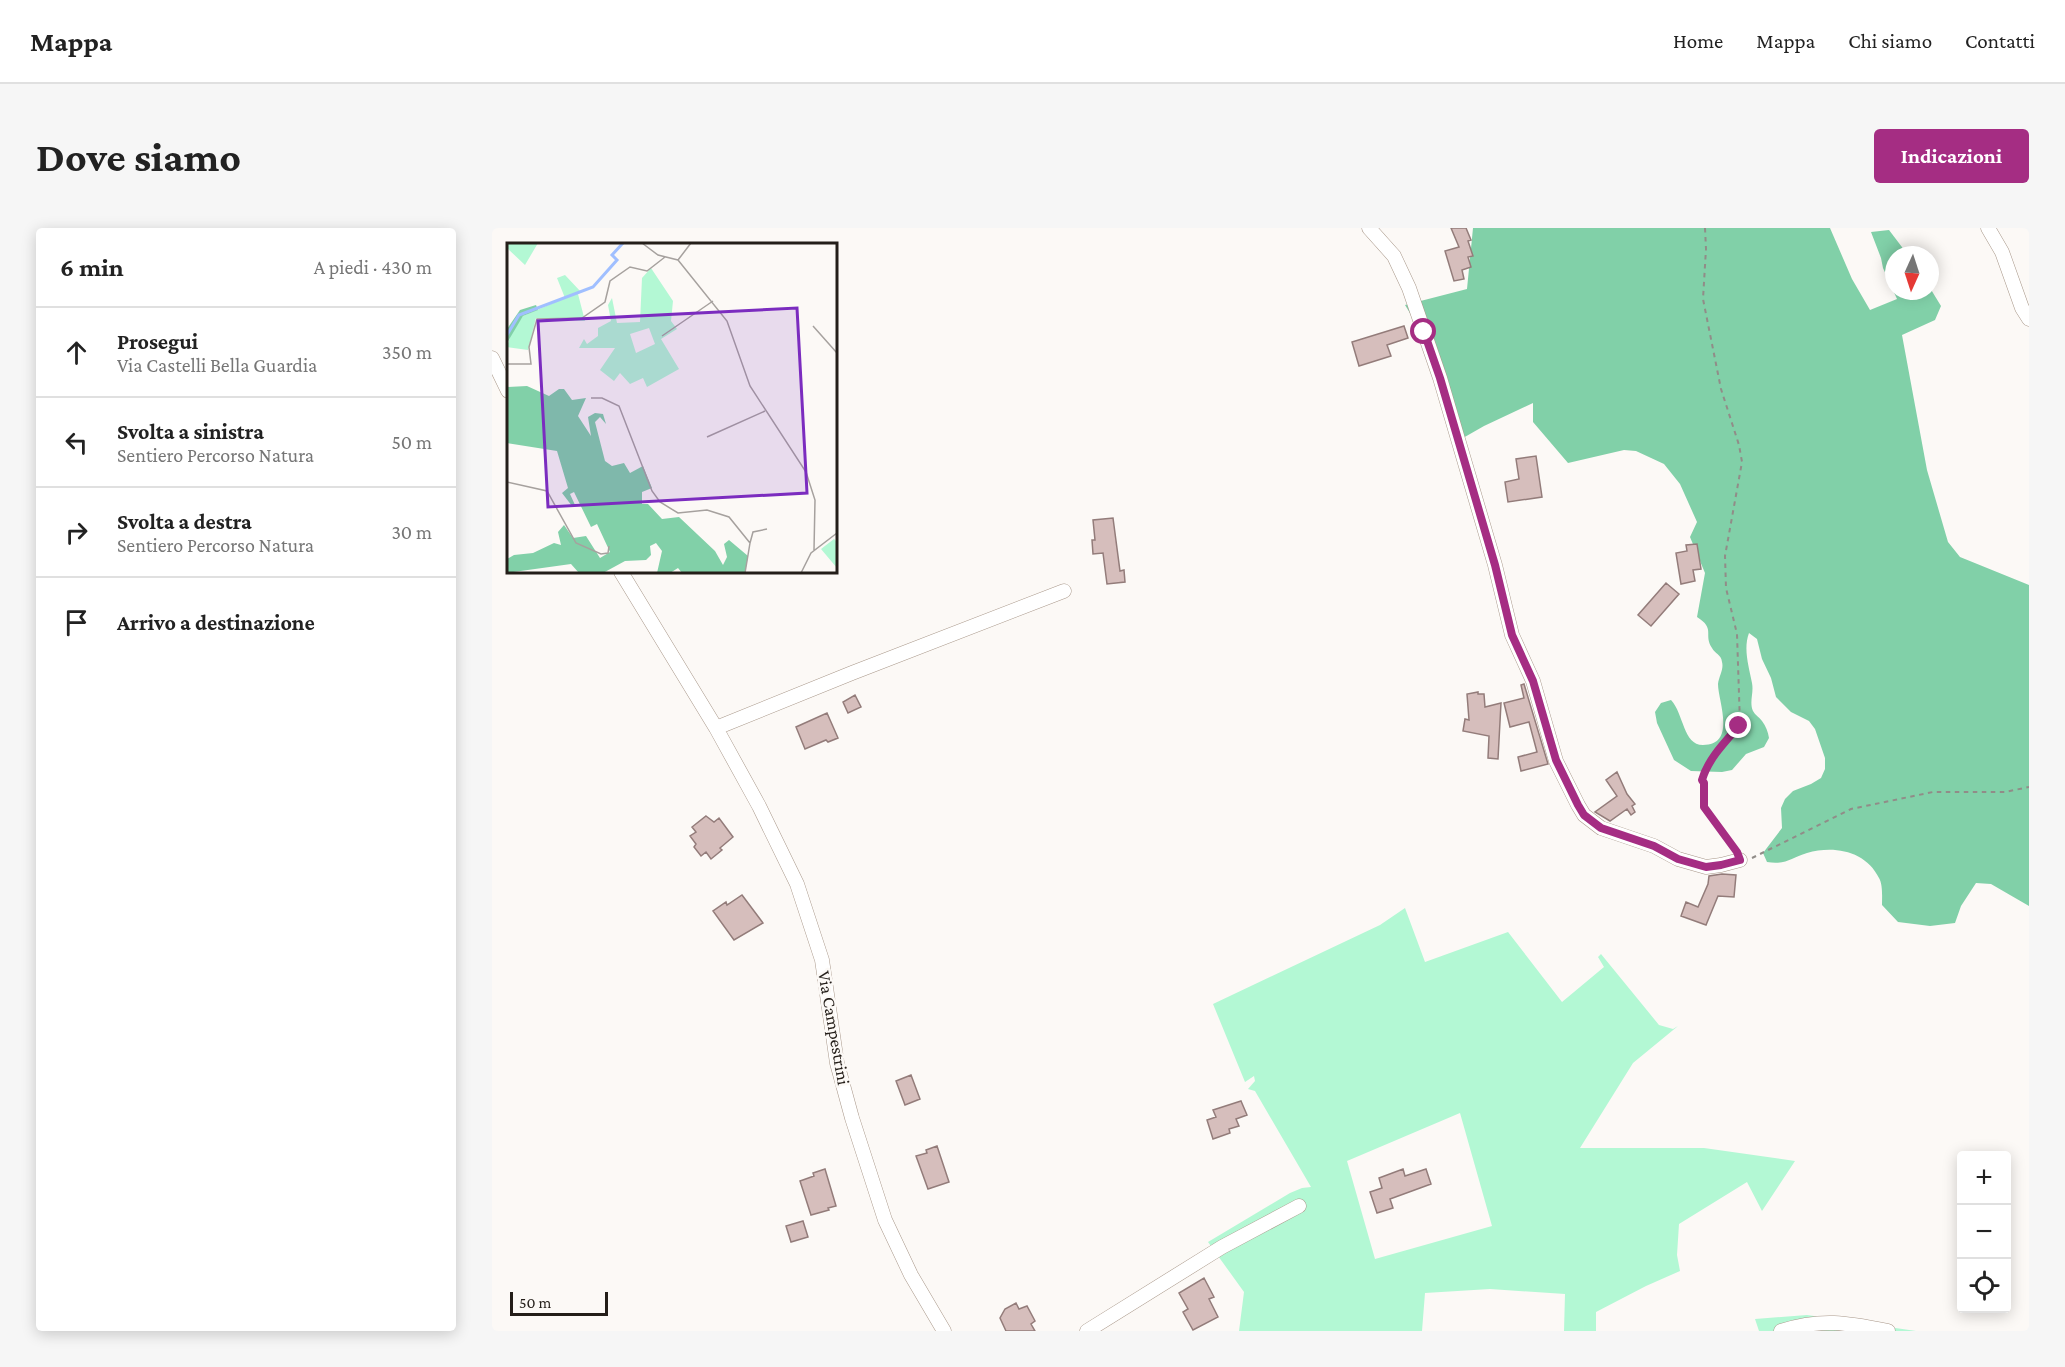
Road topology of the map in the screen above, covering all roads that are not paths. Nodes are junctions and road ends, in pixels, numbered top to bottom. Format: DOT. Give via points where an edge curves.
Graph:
graph roads {
  1 [pos="1369,228"];
  2 [pos="1988,228"];
  3 [pos="2029,319"];
  4 [pos="492,358"];
  5 [pos="507,389"];
  6 [pos="622,573"];
  7 [pos="1064,591"];
  8 [pos="716,729"];
  9 [pos="1740,860"];
  10 [pos="1299,1206"];
  11 [pos="944,1331"];
  12 [pos="1087,1331"];
  13 [pos="1780,1331"];
  14 [pos="1888,1331"];
  1 -- 9 [label="street" via="1394,256 1409,288 1440,378 1512,635 1533,681 1556,760 1578,805 1601,828 1654,846 1678,859 1706,867"];
  2 -- 3 [label="street"];
  4 -- 5 [label="street"];
  6 -- 8 [label="street, Via Campestrini"];
  7 -- 8 [label="street"];
  8 -- 11 [label="street, Via Campestrini" via="797,884 822,960 837,1063 885,1220"];
  10 -- 12 [label="street" via="1222,1247"];
  13 -- 14 [label="street" via="1832,1322"];
}
